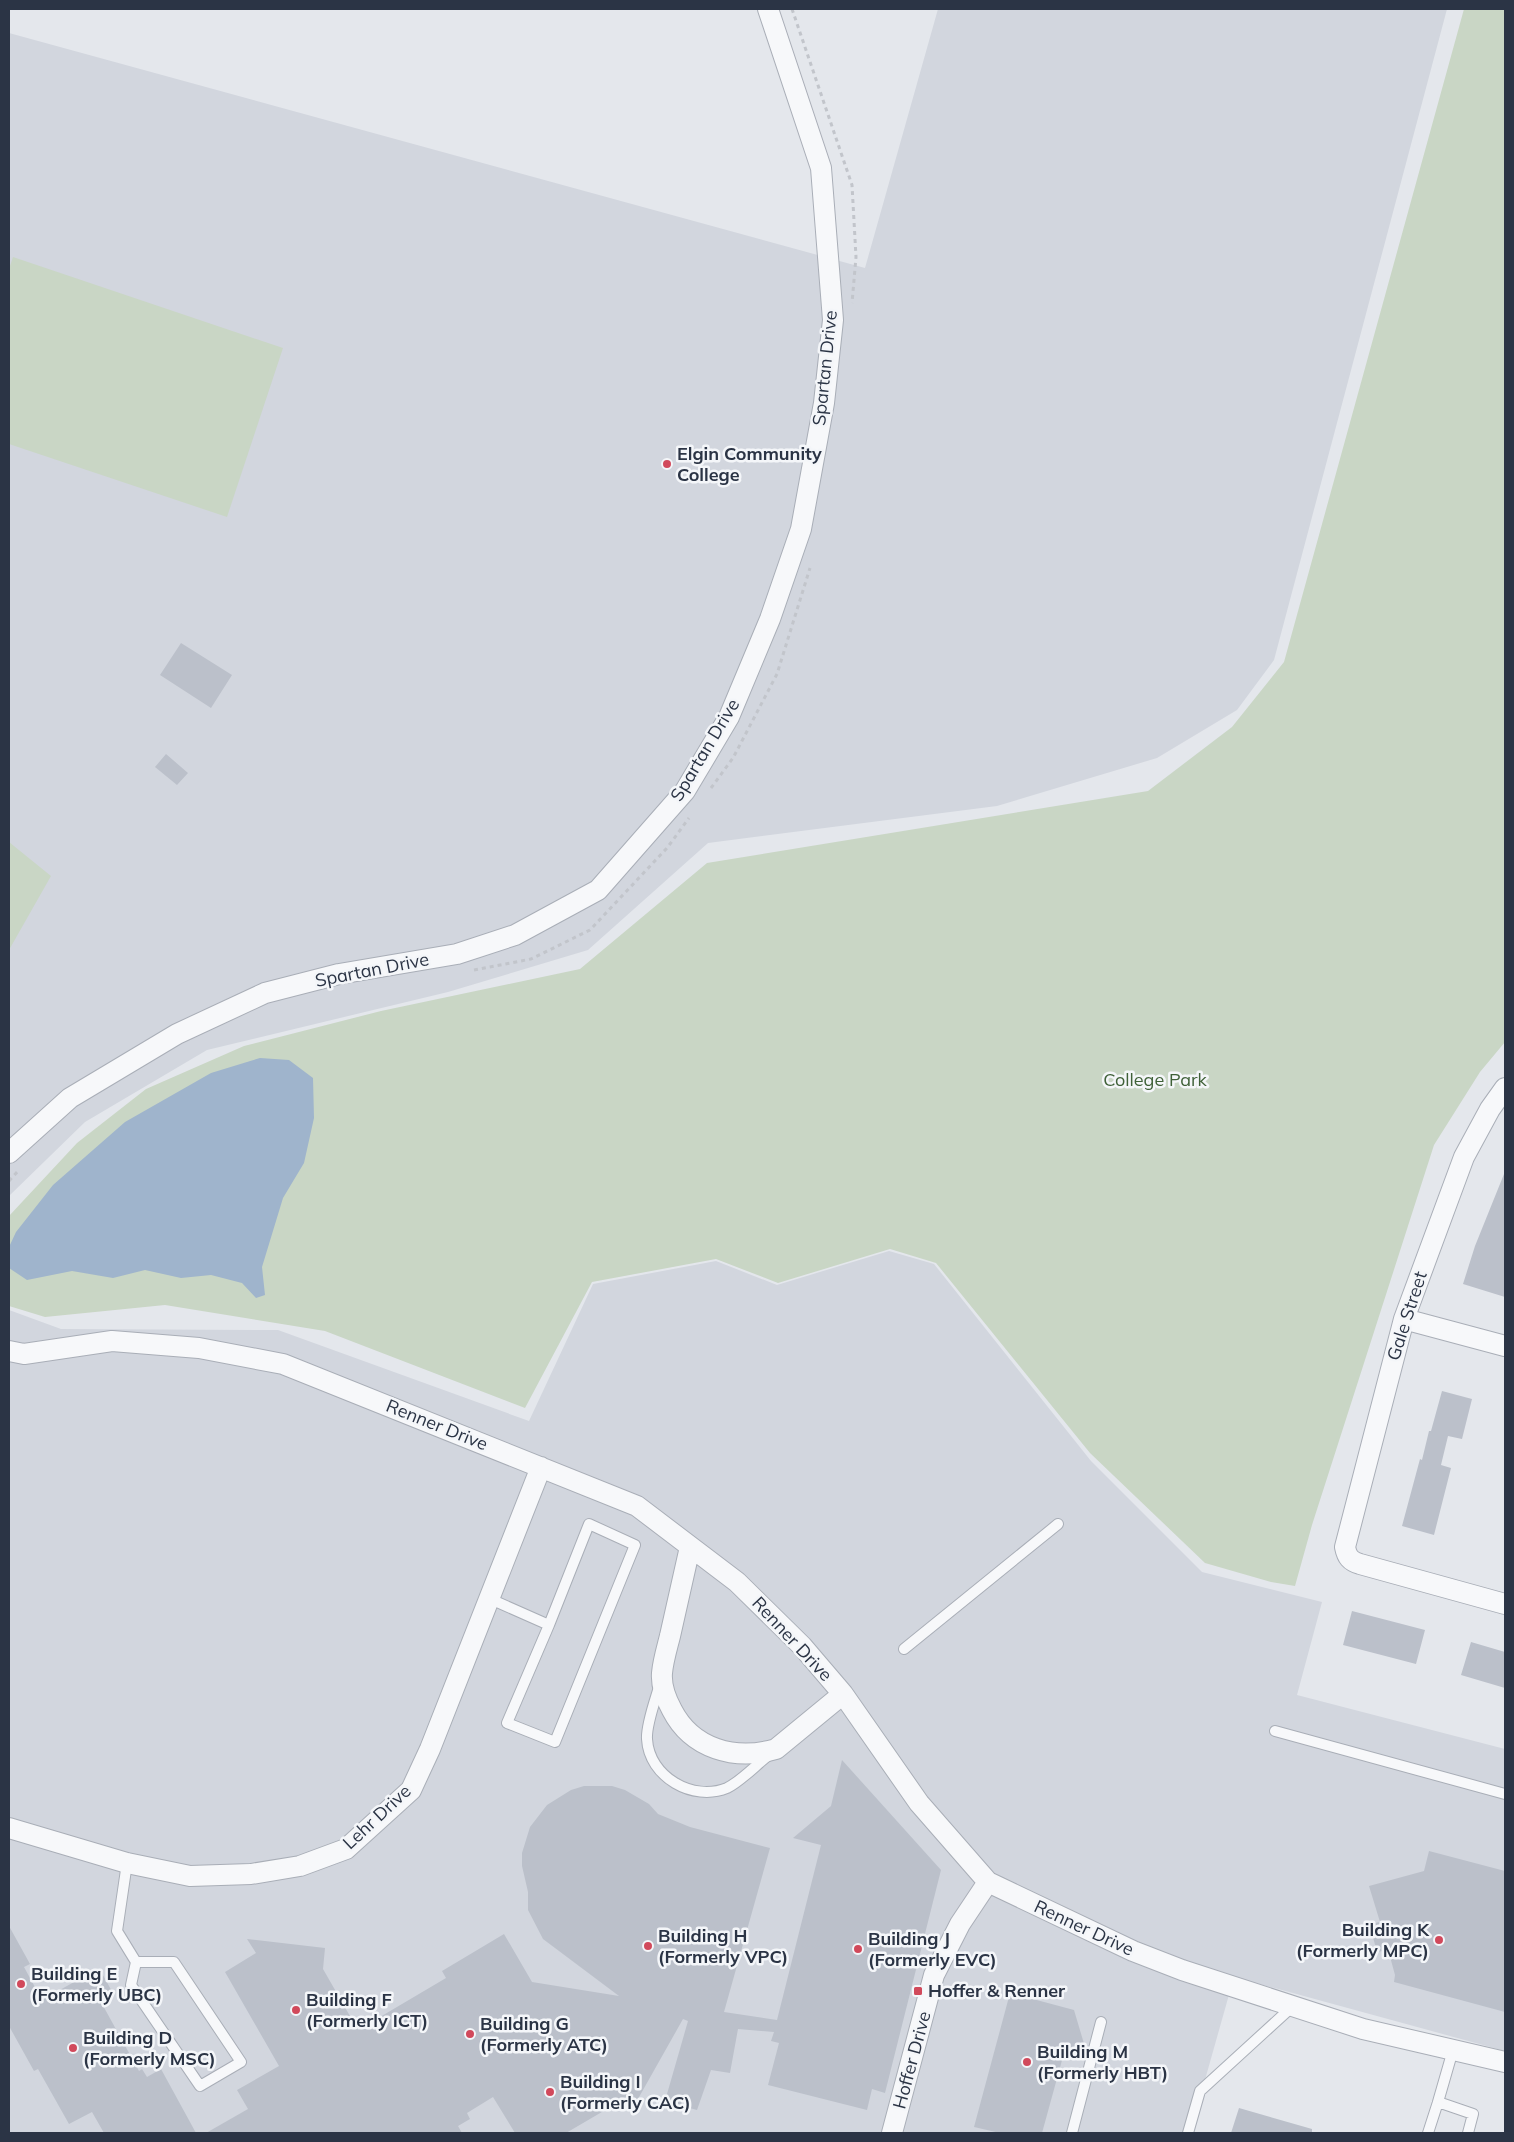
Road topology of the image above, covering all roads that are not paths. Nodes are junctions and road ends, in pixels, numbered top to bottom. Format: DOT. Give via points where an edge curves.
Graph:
graph roads {
  1 [pos="768,9"];
  2 [pos="1505,1088"];
  3 [pos="9,1153"];
  4 [pos="1404,1319"];
  5 [pos="1505,1346"];
  6 [pos="9,1351"];
  7 [pos="541,1467"];
  8 [pos="1058,1524"];
  9 [pos="690,1547"];
  10 [pos="488,1598"];
  11 [pos="1504,1600"];
  12 [pos="548,1625"];
  13 [pos="904,1649"];
  14 [pos="662,1674"];
  15 [pos="843,1694"];
  16 [pos="1275,1731"];
  17 [pos="776,1750"];
  18 [pos="1505,1794"];
  19 [pos="9,1828"];
  20 [pos="127,1863"];
  21 [pos="988,1882"];
  22 [pos="136,1962"];
  23 [pos="1293,2006"];
  24 [pos="1101,2022"];
  25 [pos="1453,2050"];
  26 [pos="1505,2062"];
  27 [pos="1438,2102"];
  28 [pos="892,2133"];
  29 [pos="1072,2133"];
  30 [pos="1188,2133"];
  31 [pos="1428,2133"];
  32 [pos="1468,2133"];
  1 -- 3 [label="street, Spartan Drive" via="820,168 833,320 824,403 801,529 770,619 729,717 685,791 598,890 515,935 457,954 339,974 265,993 177,1034 70,1098"];
  2 -- 4 [label="street, Gale Street" via="1464,1157"];
  4 -- 5 [label="street"];
  4 -- 11 [label="street, Gale Street" via="1346,1538 1347,1556 1360,1564"];
  6 -- 7 [label="street, Renner Drive" via="24,1354 112,1341 199,1348 282,1364"];
  7 -- 9 [label="street, Renner Drive" via="637,1506"];
  7 -- 10 [label="street, Lehr Drive"];
  8 -- 13 [label="lane"];
  9 -- 14 [label="street"];
  9 -- 15 [label="street, Renner Drive" via="737,1582 802,1646"];
  10 -- 12 [label="lane"];
  10 -- 20 [label="street, Lehr Drive" via="430,1750 411,1790 346,1849 300,1866 251,1874 190,1876"];
  12 -- 12 [label="lane" via="507,1723 555,1742 635,1545 589,1524"];
  14 -- 17 [label="street" via="671,1709 694,1737 733,1754"];
  14 -- 17 [label="lane" via="647,1738 659,1769 676,1784 708,1792 729,1787"];
  15 -- 17 [label="street"];
  15 -- 21 [label="street, Renner Drive" via="919,1804"];
  16 -- 18 [label="lane"];
  19 -- 20 [label="street, Lehr Drive"];
  20 -- 22 [label="lane" via="117,1931"];
  21 -- 23 [label="street, Renner Drive" via="1133,1951"];
  21 -- 28 [label="street, Hoffer Drive" via="960,1924 934,1975"];
  22 -- 22 [label="lane" via="131,1985 200,2086 241,2062 174,1962"];
  23 -- 25 [label="street, Renner Drive" via="1363,2028"];
  23 -- 30 [label="lane" via="1200,2091"];
  24 -- 29 [label="lane"];
  25 -- 26 [label="street, Renner Drive"];
  25 -- 27 [label="lane"];
  27 -- 31 [label="lane"];
  27 -- 32 [label="lane" via="1473,2114"];
}
